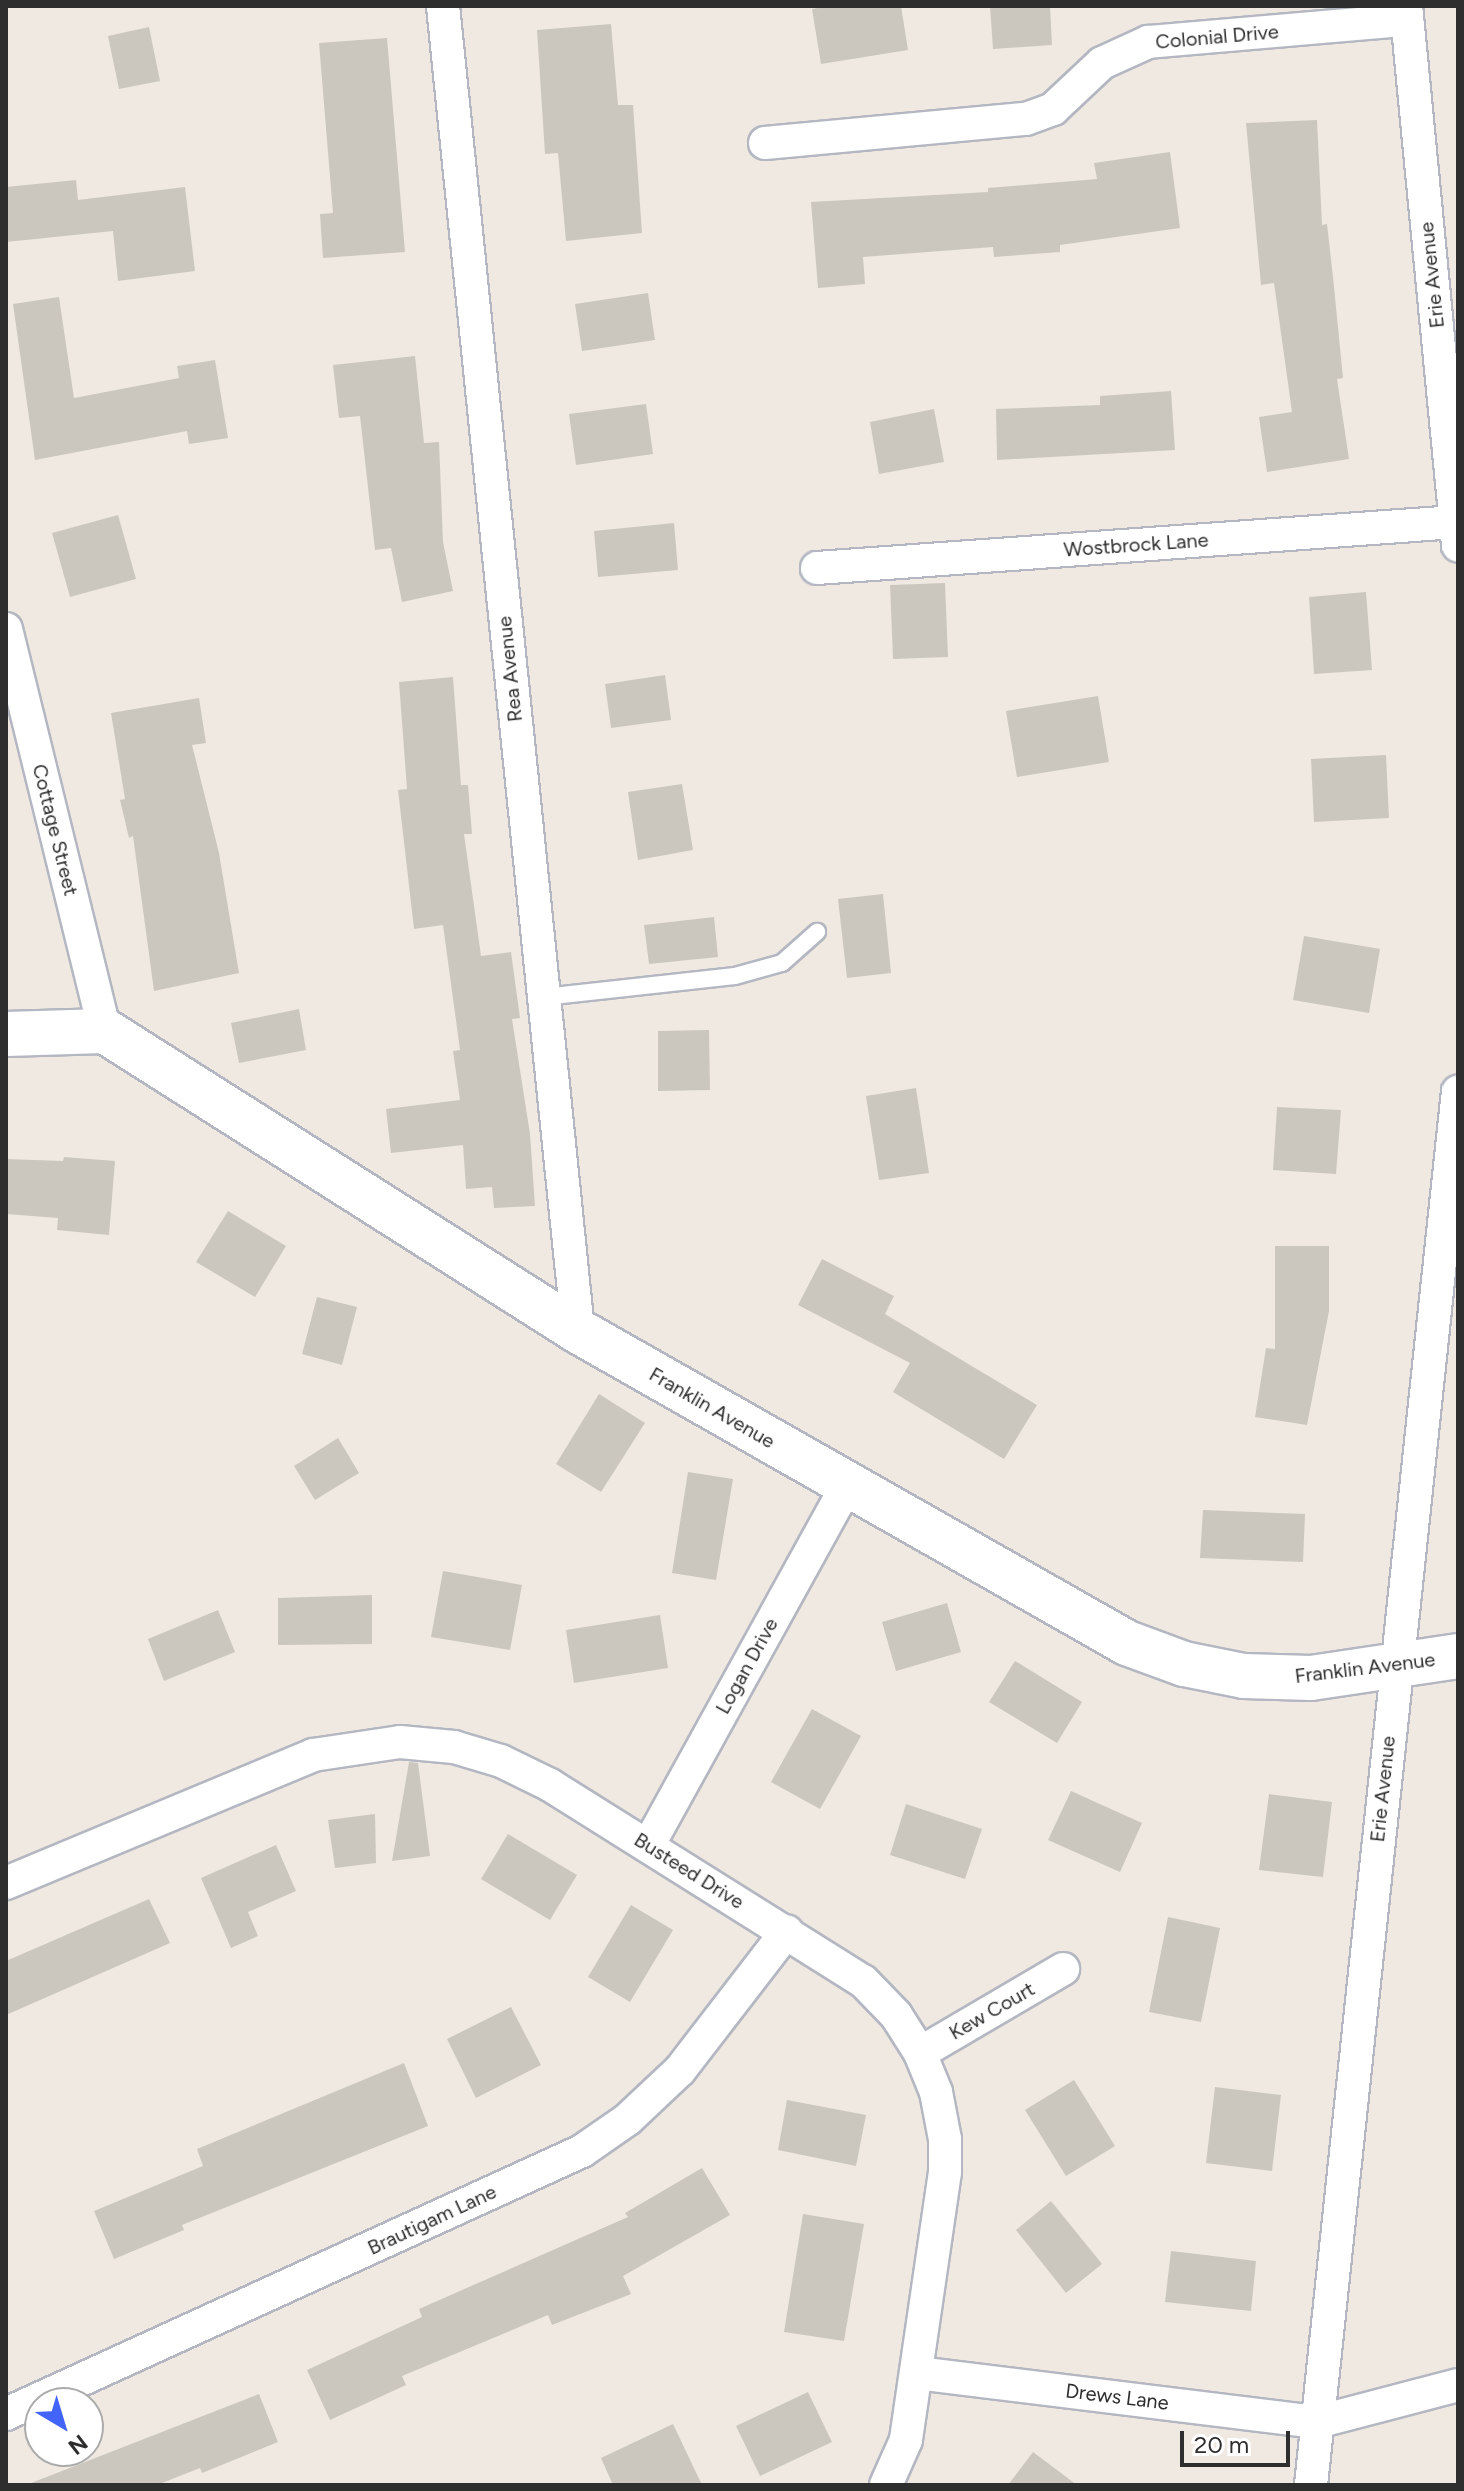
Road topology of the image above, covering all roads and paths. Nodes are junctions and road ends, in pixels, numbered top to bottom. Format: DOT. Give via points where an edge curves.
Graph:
graph roads {
  1 [pos="443,6"];
  2 [pos="1406,13"];
  3 [pos="765,143"];
  4 [pos="1457,533"];
  5 [pos="817,568"];
  6 [pos="6,629"];
  7 [pos="817,932"];
  8 [pos="544,997"];
  9 [pos="105,1031"];
  10 [pos="6,1034"];
  11 [pos="1458,1092"];
  12 [pos="578,1331"];
  13 [pos="847,1485"];
  14 [pos="1458,1656"];
  15 [pos="1396,1666"];
  16 [pos="648,1846"];
  17 [pos="6,1883"];
  18 [pos="787,1931"];
  19 [pos="1063,1969"];
  20 [pos="920,2053"];
  21 [pos="917,2373"];
  22 [pos="1458,2385"];
  23 [pos="6,2414"];
  24 [pos="1317,2422"];
  25 [pos="886,2485"];
  26 [pos="1311,2485"];
  1 -- 8 [label="street, Rea Avenue"];
  2 -- 3 [label="street, Colonial Drive" via="1148,42 1102,63 1053,109 1026,119"];
  2 -- 4 [label="street, Erie Avenue"];
  4 -- 5 [label="street, Wostbrock Lane"];
  6 -- 9 [label="street, Cottage Street"];
  7 -- 8 [label="lane" via="782,963 735,976"];
  8 -- 12 [label="street, Rea Avenue"];
  9 -- 10 [label="street"];
  9 -- 12 [label="street, Franklin Avenue"];
  11 -- 15 [label="street, Erie Avenue"];
  12 -- 13 [label="street, Franklin Avenue"];
  13 -- 15 [label="street, Franklin Avenue" via="1127,1643 1184,1664 1244,1676 1311,1678"];
  13 -- 16 [label="street, Logan Drive"];
  14 -- 15 [label="street, Franklin Avenue"];
  15 -- 24 [label="street, Erie Avenue"];
  16 -- 17 [label="street, Busteed Drive" via="501,1761 454,1747 400,1742 313,1755"];
  16 -- 18 [label="street, Busteed Drive"];
  18 -- 20 [label="street, Busteed Drive" via="863,1981 896,2015"];
  18 -- 23 [label="street, Brautigam Lane" via="680,2070 628,2119 582,2151"];
  19 -- 20 [label="street, Kew Court"];
  20 -- 21 [label="street, Busteed Drive" via="936,2092 945,2172"];
  21 -- 24 [label="street, Drews Lane"];
  21 -- 25 [label="street, Busteed Drive" via="906,2440"];
  22 -- 24 [label="street"];
  24 -- 26 [label="street, Erie Avenue"];
}
